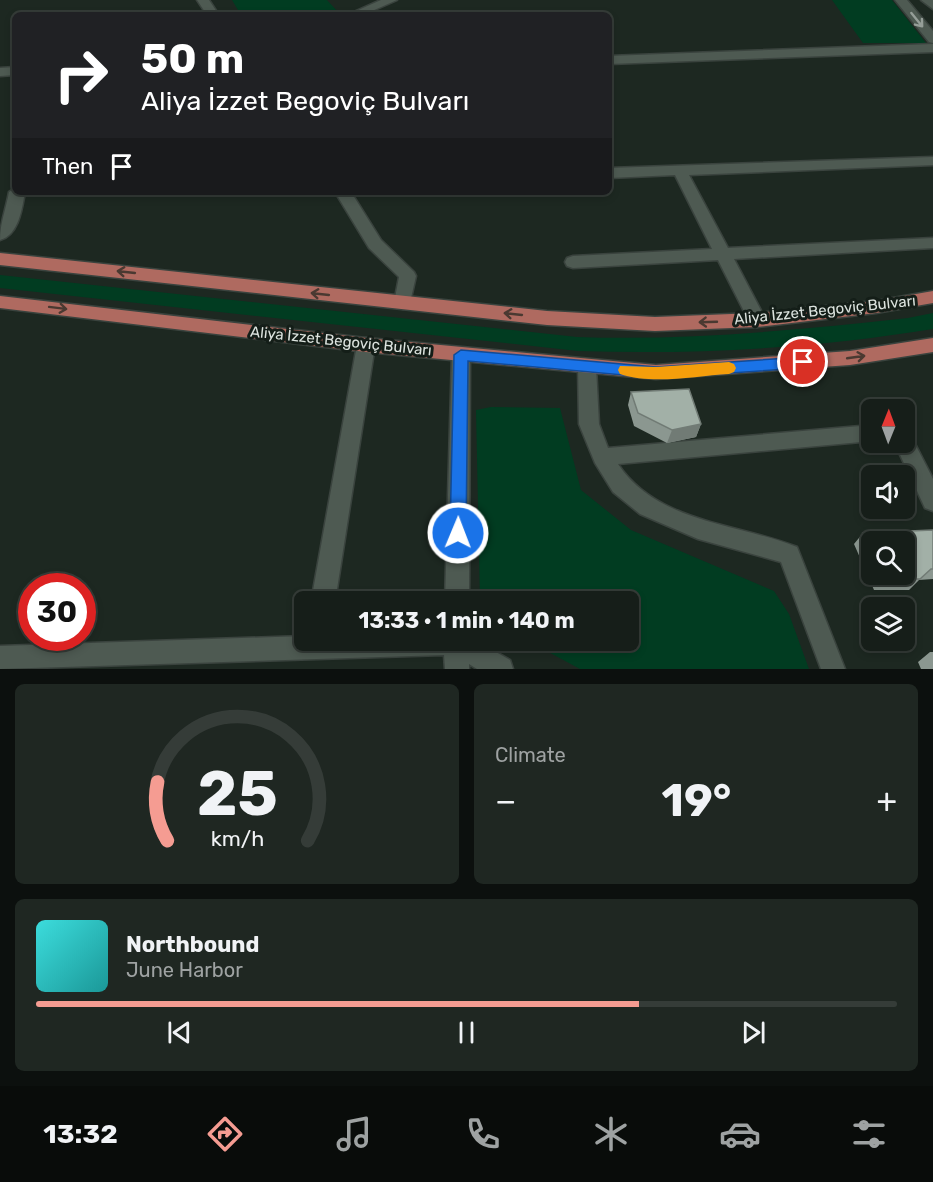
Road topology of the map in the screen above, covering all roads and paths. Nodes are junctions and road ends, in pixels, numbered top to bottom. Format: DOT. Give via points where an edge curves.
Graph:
graph roads {
  1 [pos="391,0"];
  2 [pos="901,0"];
  3 [pos="927,0"];
  4 [pos="933,0"];
  5 [pos="933,6"];
  6 [pos="361,12"];
  7 [pos="933,39"];
  8 [pos="933,48"];
  9 [pos="612,60"];
  10 [pos="933,161"];
  11 [pos="680,171"];
  12 [pos="612,173"];
  13 [pos="16,195"];
  14 [pos="345,195"];
  15 [pos="0,236"];
  16 [pos="933,243"];
  17 [pos="724,254"];
  18 [pos="0,258"];
  19 [pos="573,262"];
  20 [pos="933,297"];
  21 [pos="0,302"];
  22 [pos="403,303"];
  23 [pos="757,320"];
  24 [pos="366,345"];
  25 [pos="933,345"];
  26 [pos="461,355"];
  27 [pos="587,368"];
  28 [pos="861,434"];
  29 [pos="909,453"];
  30 [pos="602,457"];
  31 [pos="933,501"];
  32 [pos="325,591"];
  33 [pos="457,591"];
  34 [pos="294,645"];
  35 [pos="456,651"];
  36 [pos="471,651"];
  37 [pos="0,658"];
  38 [pos="457,669"];
  39 [pos="501,669"];
  40 [pos="833,669"];
  1 -- 6 [label="street"];
  2 -- 7 [label="street, one-way"];
  3 -- 4 [label="street"];
  3 -- 5 [label="street"];
  8 -- 9 [label="street"];
  10 -- 11 [label="street"];
  11 -- 12 [label="street"];
  11 -- 17 [label="street"];
  13 -- 15 [label="street" via="12,219"];
  14 -- 22 [label="street" via="375,244 408,276"];
  16 -- 17 [label="street"];
  17 -- 19 [label="street"];
  17 -- 23 [label="street"];
  22 -- 18 [label="main road, Aliya İzzet Begoviç Bulvarı, one-way"];
  20 -- 23 [label="main road, Aliya İzzet Begoviç Bulvarı"];
  21 -- 24 [label="main road, Aliya İzzet Begoviç Bulvarı, one-way"];
  23 -- 22 [label="main road, Aliya İzzet Begoviç Bulvarı, one-way" via="655,324"];
  24 -- 26 [label="main road, Aliya İzzet Begoviç Bulvarı"];
  24 -- 32 [label="street"];
  27 -- 25 [label="main road, Aliya İzzet Begoviç Bulvarı, one-way" via="656,372 755,366 850,358"];
  26 -- 27 [label="main road, Aliya İzzet Begoviç Bulvarı"];
  26 -- 33 [label="street"];
  27 -- 30 [label="street" via="589,424"];
  28 -- 30 [label="street"];
  29 -- 31 [label="street"];
  30 -- 40 [label="street" via="620,485 648,507 706,532 789,554"];
  34 -- 37 [label="street"];
  35 -- 38 [label="street"];
  36 -- 39 [label="street"];
}
